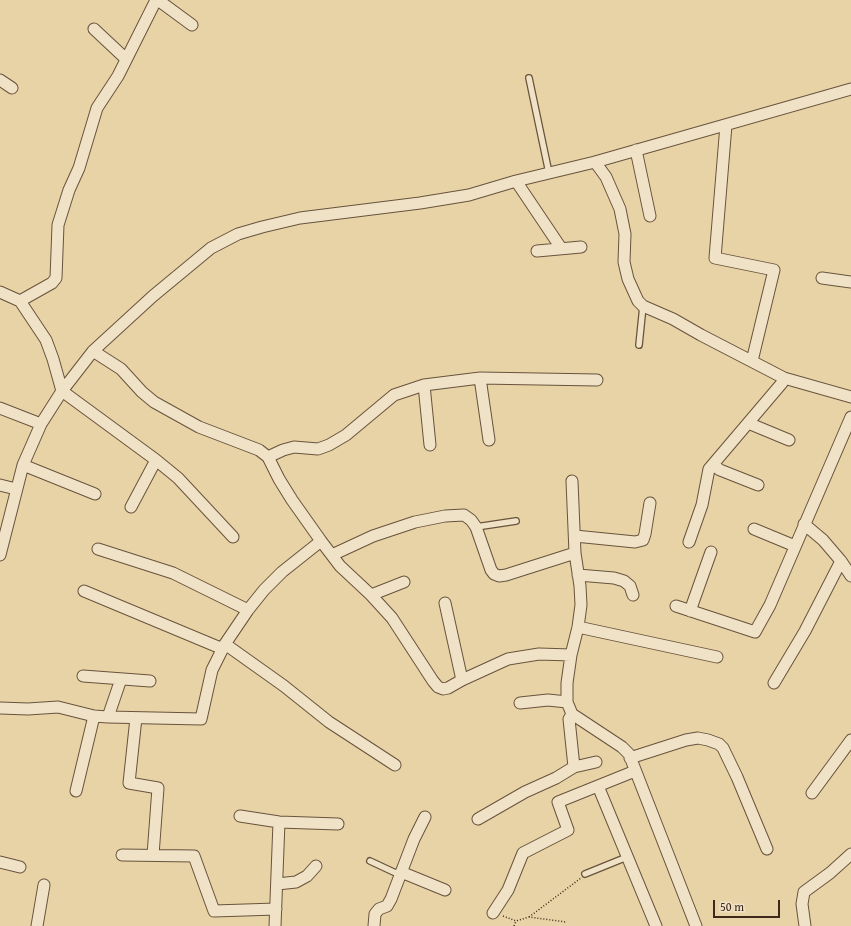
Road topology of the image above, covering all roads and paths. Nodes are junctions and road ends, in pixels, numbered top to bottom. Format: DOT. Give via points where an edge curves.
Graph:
graph roads {
  1 [pos="157,0"];
  2 [pos="192,25"];
  3 [pos="94,28"];
  4 [pos="126,59"];
  5 [pos="529,78"];
  6 [pos="0,80"];
  7 [pos="12,88"];
  8 [pos="851,89"];
  9 [pos="726,124"];
  10 [pos="636,150"];
  11 [pos="595,162"];
  12 [pos="549,173"];
  13 [pos="516,181"];
  14 [pos="650,216"];
  15 [pos="581,247"];
  16 [pos="561,248"];
  17 [pos="537,250"];
  18 [pos="822,278"];
  19 [pos="851,282"];
  20 [pos="0,292"];
  21 [pos="20,301"];
  22 [pos="643,306"];
  23 [pos="639,345"];
  24 [pos="93,351"];
  25 [pos="752,361"];
  26 [pos="480,378"];
  27 [pos="784,378"];
  28 [pos="597,380"];
  29 [pos="424,385"];
  30 [pos="62,391"];
  31 [pos="851,397"];
  32 [pos="0,408"];
  33 [pos="851,417"];
  34 [pos="41,424"];
  35 [pos="748,424"];
  36 [pos="489,440"];
  37 [pos="789,440"];
  38 [pos="430,445"];
  39 [pos="268,457"];
  40 [pos="156,460"];
  41 [pos="23,465"];
  42 [pos="713,465"];
  43 [pos="572,481"];
  44 [pos="0,485"];
  45 [pos="758,485"];
  46 [pos="16,489"];
  47 [pos="95,494"];
  48 [pos="650,502"];
  49 [pos="131,507"];
  50 [pos="516,521"];
  51 [pos="804,524"];
  52 [pos="476,527"];
  53 [pos="754,529"];
  54 [pos="575,536"];
  55 [pos="233,537"];
  56 [pos="321,541"];
  57 [pos="689,542"];
  58 [pos="795,546"];
  59 [pos="98,549"];
  60 [pos="711,552"];
  61 [pos="575,553"];
  62 [pos="0,554"];
  63 [pos="332,555"];
  64 [pos="841,561"];
  65 [pos="578,575"];
  66 [pos="851,576"];
  67 [pos="404,582"];
  68 [pos="84,591"];
  69 [pos="371,595"];
  70 [pos="633,595"];
  71 [pos="445,603"];
  72 [pos="676,606"];
  73 [pos="248,610"];
  74 [pos="690,611"];
  75 [pos="578,627"];
  76 [pos="224,647"];
  77 [pos="571,655"];
  78 [pos="717,657"];
  79 [pos="83,676"];
  80 [pos="121,679"];
  81 [pos="462,680"];
  82 [pos="150,681"];
  83 [pos="774,683"];
  84 [pos="567,702"];
  85 [pos="520,704"];
  86 [pos="0,708"];
  87 [pos="572,714"];
  88 [pos="94,716"];
  89 [pos="108,717"];
  90 [pos="136,718"];
  91 [pos="851,740"];
  92 [pos="630,758"];
  93 [pos="596,762"];
  94 [pos="395,764"];
  95 [pos="574,767"];
  96 [pos="635,771"];
  97 [pos="598,786"];
  98 [pos="76,791"];
  99 [pos="812,793"];
  100 [pos="240,816"];
  101 [pos="425,817"];
  102 [pos="478,819"];
  103 [pos="279,822"];
  104 [pos="338,824"];
  105 [pos="766,850"];
  106 [pos="851,854"];
  107 [pos="122,855"];
  108 [pos="153,855"];
  109 [pos="628,856"];
  110 [pos="0,862"];
  111 [pos="370,862"];
  112 [pos="316,866"];
  113 [pos="20,867"];
  114 [pos="401,874"];
  115 [pos="585,874"];
  116 [pos="276,884"];
  117 [pos="44,886"];
  118 [pos="446,890"];
  119 [pos="276,909"];
  120 [pos="493,913"];
  121 [pos="530,917"];
  122 [pos="516,921"];
  123 [pos="566,922"];
  124 [pos="37,926"];
  125 [pos="275,926"];
  126 [pos="374,926"];
  127 [pos="514,926"];
  128 [pos="656,926"];
  129 [pos="696,926"];
  130 [pos="805,926"];
  1 -- 2 [label="street"];
  1 -- 4 [label="street"];
  3 -- 4 [label="street"];
  4 -- 21 [label="street" via="97,108 79,168 69,190 58,225 56,278 52,283"];
  5 -- 12 [label="lane"];
  6 -- 7 [label="street"];
  8 -- 9 [label="street"];
  9 -- 10 [label="street"];
  9 -- 25 [label="street" via="715,258 774,270"];
  10 -- 11 [label="street"];
  10 -- 14 [label="street"];
  11 -- 12 [label="street"];
  11 -- 22 [label="street" via="606,177 620,209 625,234 624,262 634,294"];
  12 -- 13 [label="street"];
  13 -- 16 [label="street"];
  13 -- 24 [label="street" via="469,195 300,218 238,234 211,248 187,267"];
  15 -- 16 [label="street"];
  16 -- 17 [label="street"];
  18 -- 19 [label="street"];
  20 -- 21 [label="street"];
  21 -- 30 [label="street" via="46,340"];
  22 -- 23 [label="lane"];
  22 -- 25 [label="street"];
  24 -- 30 [label="street"];
  24 -- 39 [label="street" via="121,369 154,402 199,427 259,450"];
  25 -- 27 [label="street"];
  26 -- 28 [label="street"];
  26 -- 29 [label="street"];
  26 -- 36 [label="street"];
  27 -- 31 [label="street"];
  27 -- 35 [label="street"];
  29 -- 38 [label="street"];
  29 -- 39 [label="street" via="394,395 346,435 329,445 318,449 294,447"];
  30 -- 34 [label="street"];
  30 -- 40 [label="street"];
  32 -- 34 [label="street"];
  33 -- 51 [label="street"];
  34 -- 41 [label="street"];
  35 -- 37 [label="street"];
  35 -- 42 [label="street"];
  39 -- 56 [label="street" via="292,500"];
  40 -- 49 [label="street"];
  40 -- 55 [label="street" via="178,478"];
  41 -- 46 [label="street"];
  41 -- 47 [label="street"];
  42 -- 45 [label="street"];
  42 -- 57 [label="street" via="709,469 702,505"];
  43 -- 54 [label="street"];
  44 -- 46 [label="street"];
  46 -- 62 [label="street"];
  48 -- 54 [label="street" via="643,540 635,542"];
  50 -- 52 [label="lane"];
  51 -- 58 [label="street"];
  51 -- 64 [label="street" via="823,540"];
  52 -- 61 [label="street" via="491,570 499,576"];
  52 -- 63 [label="street" via="464,515 445,516 415,522 373,536"];
  53 -- 58 [label="street"];
  54 -- 61 [label="street"];
  56 -- 63 [label="street"];
  56 -- 73 [label="street" via="282,572"];
  58 -- 74 [label="street" via="770,605 755,632"];
  59 -- 73 [label="street" via="173,574"];
  60 -- 74 [label="street"];
  61 -- 65 [label="street"];
  63 -- 69 [label="street"];
  64 -- 66 [label="street"];
  64 -- 83 [label="street" via="805,631"];
  65 -- 70 [label="street" via="624,581 630,586"];
  65 -- 75 [label="street" via="581,605"];
  67 -- 69 [label="street"];
  68 -- 76 [label="street"];
  69 -- 81 [label="street" via="400,628 438,687 448,688"];
  71 -- 81 [label="street"];
  72 -- 74 [label="street"];
  73 -- 76 [label="street"];
  75 -- 77 [label="street"];
  75 -- 78 [label="street"];
  76 -- 90 [label="street" via="212,670 201,719"];
  76 -- 94 [label="street" via="284,686 329,722"];
  77 -- 81 [label="street" via="539,654 508,659"];
  77 -- 84 [label="street"];
  79 -- 80 [label="street"];
  80 -- 82 [label="street"];
  80 -- 89 [label="street"];
  84 -- 85 [label="street" via="548,700"];
  84 -- 87 [label="street"];
  86 -- 88 [label="street" via="58,707"];
  87 -- 92 [label="street" via="622,747"];
  87 -- 95 [label="street" via="569,719"];
  88 -- 89 [label="street"];
  88 -- 98 [label="street"];
  89 -- 90 [label="street"];
  90 -- 108 [label="street" via="129,783 158,788"];
  91 -- 99 [label="street"];
  92 -- 96 [label="street"];
  92 -- 105 [label="street" via="686,740 703,739 719,744 737,777"];
  93 -- 95 [label="street"];
  95 -- 102 [label="street"];
  96 -- 97 [label="street"];
  96 -- 129 [label="street"];
  97 -- 109 [label="street"];
  97 -- 120 [label="street" via="558,802 568,830 523,853 508,890"];
  100 -- 103 [label="street"];
  101 -- 114 [label="street"];
  103 -- 104 [label="street"];
  103 -- 116 [label="street"];
  106 -- 130 [label="street" via="804,892 802,904"];
  107 -- 108 [label="street"];
  108 -- 119 [label="street" via="194,856 214,910"];
  109 -- 115 [label="lane"];
  109 -- 128 [label="street"];
  110 -- 113 [label="street"];
  111 -- 114 [label="lane"];
  112 -- 116 [label="street" via="307,876 296,882"];
  114 -- 118 [label="street"];
  114 -- 126 [label="street" via="387,906 375,914"];
  115 -- 121 [label="path"];
  116 -- 119 [label="street"];
  117 -- 124 [label="street"];
  119 -- 125 [label="street"];
  120 -- 122 [label="path"];
  121 -- 122 [label="path"];
  121 -- 123 [label="path"];
  122 -- 127 [label="path"];
}
